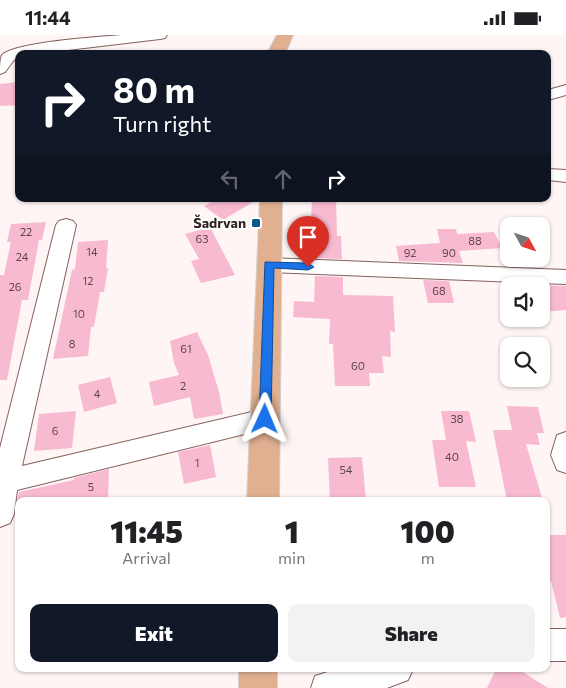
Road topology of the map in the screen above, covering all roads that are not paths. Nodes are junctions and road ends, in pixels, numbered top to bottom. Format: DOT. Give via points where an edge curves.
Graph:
graph roads {
  1 [pos="284,35"];
  2 [pos="158,39"];
  3 [pos="28,50"];
  4 [pos="278,50"];
  5 [pos="15,55"];
  6 [pos="0,69"];
  7 [pos="566,90"];
  8 [pos="551,94"];
  9 [pos="551,175"];
  10 [pos="566,176"];
  11 [pos="271,202"];
  12 [pos="66,225"];
  13 [pos="269,265"];
  14 [pos="566,277"];
  15 [pos="265,419"];
  16 [pos="566,443"];
  17 [pos="566,462"];
  18 [pos="2,483"];
  19 [pos="263,497"];
  20 [pos="0,514"];
  21 [pos="550,645"];
  22 [pos="566,645"];
  23 [pos="258,672"];
  24 [pos="386,672"];
  25 [pos="258,688"];
  26 [pos="327,688"];
  1 -- 4 [label="main road"];
  2 -- 3 [label="street"];
  5 -- 6 [label="street" via="8,57"];
  7 -- 8 [label="street"];
  9 -- 10 [label="street"];
  11 -- 13 [label="main road"];
  12 -- 18 [label="street"];
  13 -- 14 [label="street"];
  13 -- 15 [label="main road"];
  15 -- 18 [label="street"];
  15 -- 19 [label="main road"];
  16 -- 17 [label="street"];
  18 -- 20 [label="street"];
  21 -- 22 [label="street"];
  23 -- 25 [label="main road"];
  24 -- 26 [label="street"];
}
